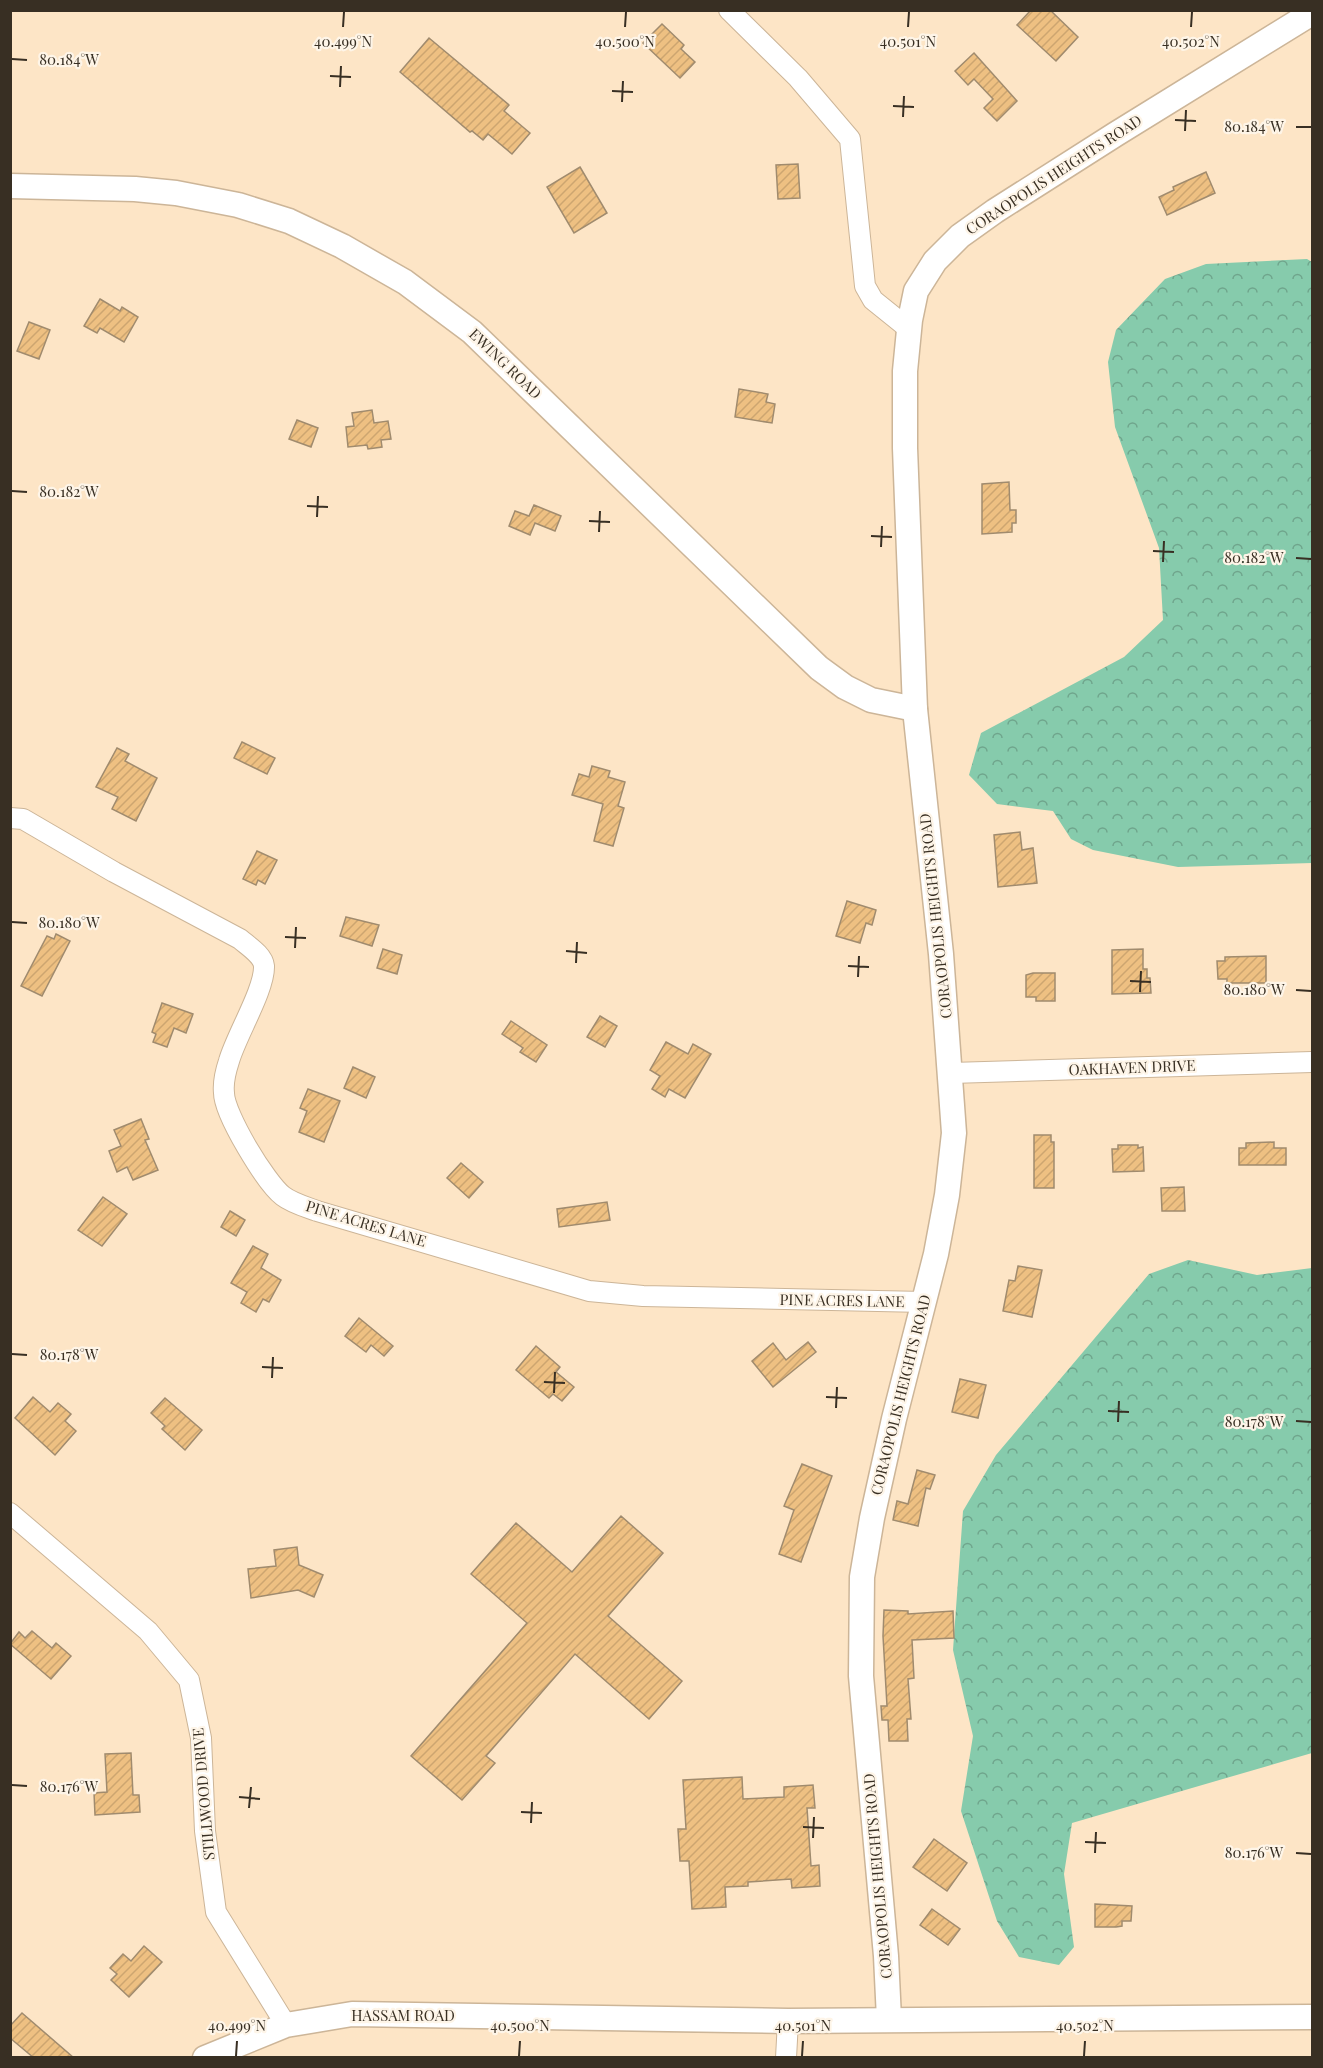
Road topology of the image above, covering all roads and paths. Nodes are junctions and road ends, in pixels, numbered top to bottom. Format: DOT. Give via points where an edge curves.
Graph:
graph roads {
  1 [pos="729,10"];
  2 [pos="1312,13"];
  3 [pos="10,186"];
  4 [pos="909,329"];
  5 [pos="915,709"];
  6 [pos="10,818"];
  7 [pos="1312,1062"];
  8 [pos="951,1073"];
  9 [pos="924,1302"];
  10 [pos="10,1513"];
  11 [pos="1312,2017"];
  12 [pos="889,2019"];
  13 [pos="788,2021"];
  14 [pos="286,2025"];
  15 [pos="205,2058"];
  16 [pos="786,2058"];
  1 -- 4 [label="street" via="798,78 850,139 865,286 873,300"];
  2 -- 4 [label="street, CORAOPOLIS HEIGHTS ROAD" via="960,236 935,261 916,291"];
  3 -- 5 [label="street, EWING ROAD" via="135,189 238,205 289,221 378,266 472,332 819,669 871,700"];
  4 -- 5 [label="street, CORAOPOLIS HEIGHTS ROAD" via="905,448"];
  5 -- 8 [label="street, CORAOPOLIS HEIGHTS ROAD"];
  6 -- 9 [label="street, PINE ACRES LANE" via="23,819 240,939 258,954 264,964 262,980 228,1062 224,1093 241,1137 283,1196 317,1211 590,1291 644,1296"];
  7 -- 8 [label="street, OAKHAVEN DRIVE"];
  8 -- 9 [label="street, CORAOPOLIS HEIGHTS ROAD" via="954,1133 947,1195"];
  9 -- 12 [label="street, CORAOPOLIS HEIGHTS ROAD" via="874,1507 862,1576 861,1676"];
  10 -- 14 [label="street, STILLWOOD DRIVE" via="148,1631 189,1680 201,1738 205,1831 216,1912"];
  11 -- 12 [label="street, HASSAM ROAD"];
  12 -- 13 [label="street, HASSAM ROAD"];
  13 -- 14 [label="street, HASSAM ROAD" via="352,2014"];
  13 -- 16 [label="street"];
  14 -- 15 [label="street, HASSAM ROAD"];
}
